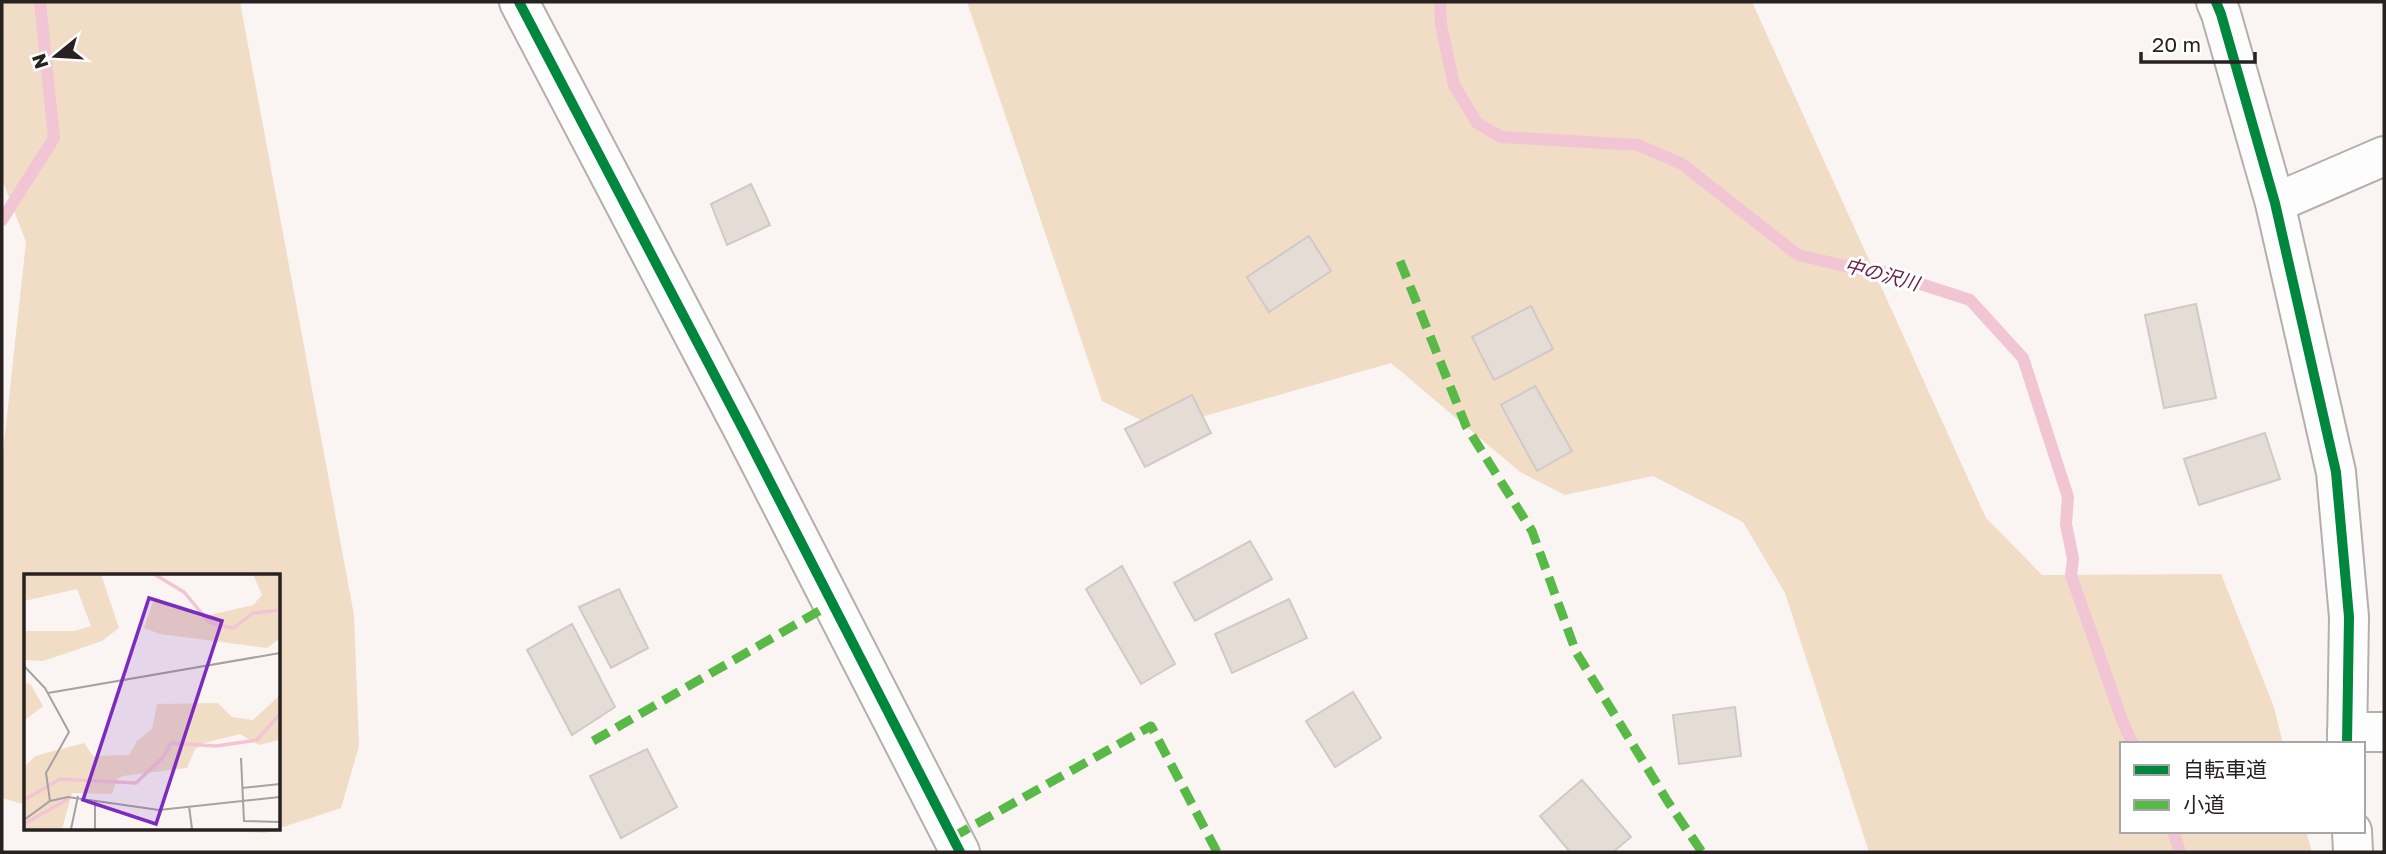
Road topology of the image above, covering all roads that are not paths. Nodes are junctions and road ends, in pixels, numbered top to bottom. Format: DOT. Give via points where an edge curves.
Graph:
graph roads {
  1 [pos="519,2"];
  2 [pos="2216,2"];
  3 [pos="2384,156"];
  4 [pos="2275,203"];
  5 [pos="2384,733"];
  6 [pos="2347,738"];
  7 [pos="2352,833"];
  8 [pos="960,852"];
  9 [pos="2353,852"];
  1 -- 8 [label="street"];
  2 -- 4 [label="street"];
  3 -- 4 [label="street"];
  4 -- 6 [label="street" via="2336,472 2349,617"];
  5 -- 6 [label="street"];
  7 -- 9 [label="street"];
}
